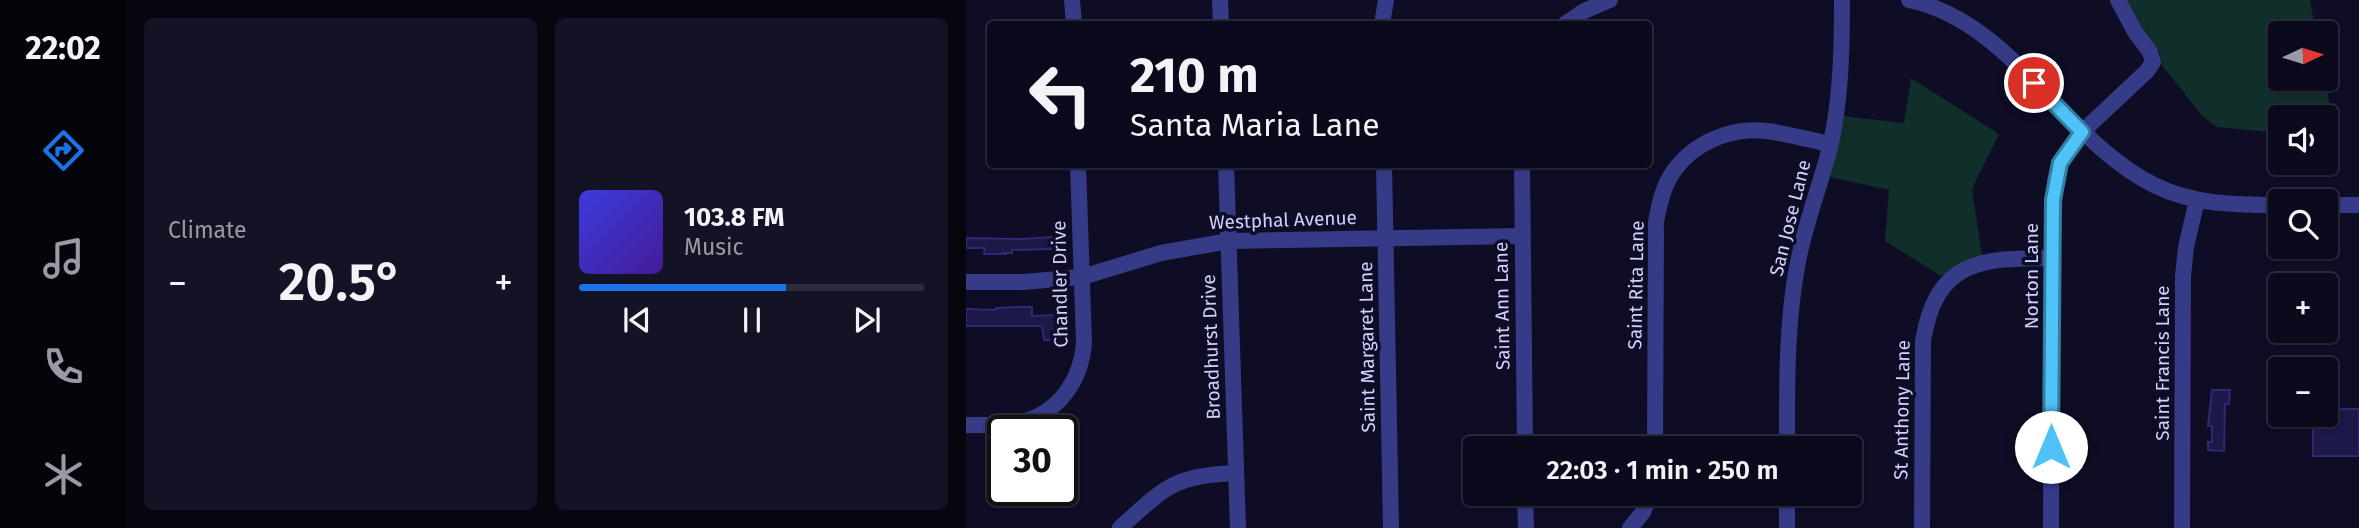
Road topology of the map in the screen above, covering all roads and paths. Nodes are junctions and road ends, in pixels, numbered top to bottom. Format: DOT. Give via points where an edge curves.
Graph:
graph roads {
  1 [pos="1072,0"];
  2 [pos="1220,0"];
  3 [pos="1387,0"];
  4 [pos="1610,0"];
  5 [pos="1842,0"];
  6 [pos="1909,0"];
  7 [pos="2118,0"];
  8 [pos="1074,21"];
  9 [pos="1221,21"];
  10 [pos="1383,21"];
  11 [pos="1569,21"];
  12 [pos="2082,132"];
  13 [pos="1830,144"];
  14 [pos="1078,168"];
  15 [pos="1226,168"];
  16 [pos="1384,168"];
  17 [pos="1522,168"];
  18 [pos="2197,200"];
  19 [pos="2268,205"];
  20 [pos="2338,205"];
  21 [pos="2359,205"];
  22 [pos="1522,236"];
  23 [pos="1385,237"];
  24 [pos="1229,241"];
  25 [pos="2052,258"];
  26 [pos="1082,277"];
  27 [pos="966,282"];
  28 [pos="966,425"];
  29 [pos="1525,436"];
  30 [pos="1655,436"];
  31 [pos="1787,436"];
  32 [pos="1237,472"];
  33 [pos="1525,506"];
  34 [pos="1646,506"];
  35 [pos="1787,506"];
  36 [pos="1120,528"];
  37 [pos="1238,528"];
  38 [pos="1391,528"];
  39 [pos="1526,528"];
  40 [pos="1630,528"];
  41 [pos="1787,528"];
  42 [pos="1922,528"];
  43 [pos="2051,528"];
  44 [pos="2182,528"];
  1 -- 8 [label="street"];
  2 -- 9 [label="street"];
  3 -- 10 [label="street"];
  4 -- 11 [label="street"];
  5 -- 13 [label="street, San Jose Lane" via="1841,68"];
  6 -- 12 [label="street" via="1960,19 1984,35"];
  7 -- 12 [label="street, Norton Lane" via="2153,62"];
  12 -- 18 [label="street" via="2138,176"];
  12 -- 25 [label="street, Norton Lane" via="2060,163 2055,181"];
  13 -- 30 [label="street, Saint Rita Lane" via="1766,131 1737,132 1702,144 1673,172 1656,222"];
  13 -- 31 [label="street, San Jose Lane" via="1802,243 1791,304"];
  14 -- 26 [label="street, Chandler Drive"];
  15 -- 24 [label="street, Broadhurst Drive"];
  16 -- 23 [label="street, Saint Margaret Lane"];
  17 -- 22 [label="street, Saint Ann Lane"];
  18 -- 19 [label="street"];
  18 -- 44 [label="street, Saint Francis Lane" via="2183,276"];
  20 -- 21 [label="street"];
  22 -- 23 [label="street, Westphal Avenue"];
  22 -- 29 [label="street, Saint Ann Lane"];
  23 -- 24 [label="street, Westphal Avenue"];
  23 -- 38 [label="street, Saint Margaret Lane"];
  24 -- 26 [label="street, Westphal Avenue" via="1161,253"];
  24 -- 32 [label="street, Broadhurst Drive"];
  25 -- 42 [label="street, St Anthony Lane" via="1983,262 1947,282 1934,300 1923,341"];
  25 -- 43 [label="street, Norton Lane"];
  26 -- 27 [label="street, Westphal Avenue"];
  26 -- 28 [label="street, Chandler Drive" via="1083,358 1063,398 1022,422"];
  32 -- 36 [label="street" via="1180,481 1146,502"];
  32 -- 37 [label="street, Broadhurst Drive"];
  33 -- 39 [label="street"];
  34 -- 40 [label="street"];
  35 -- 41 [label="street"];
}
